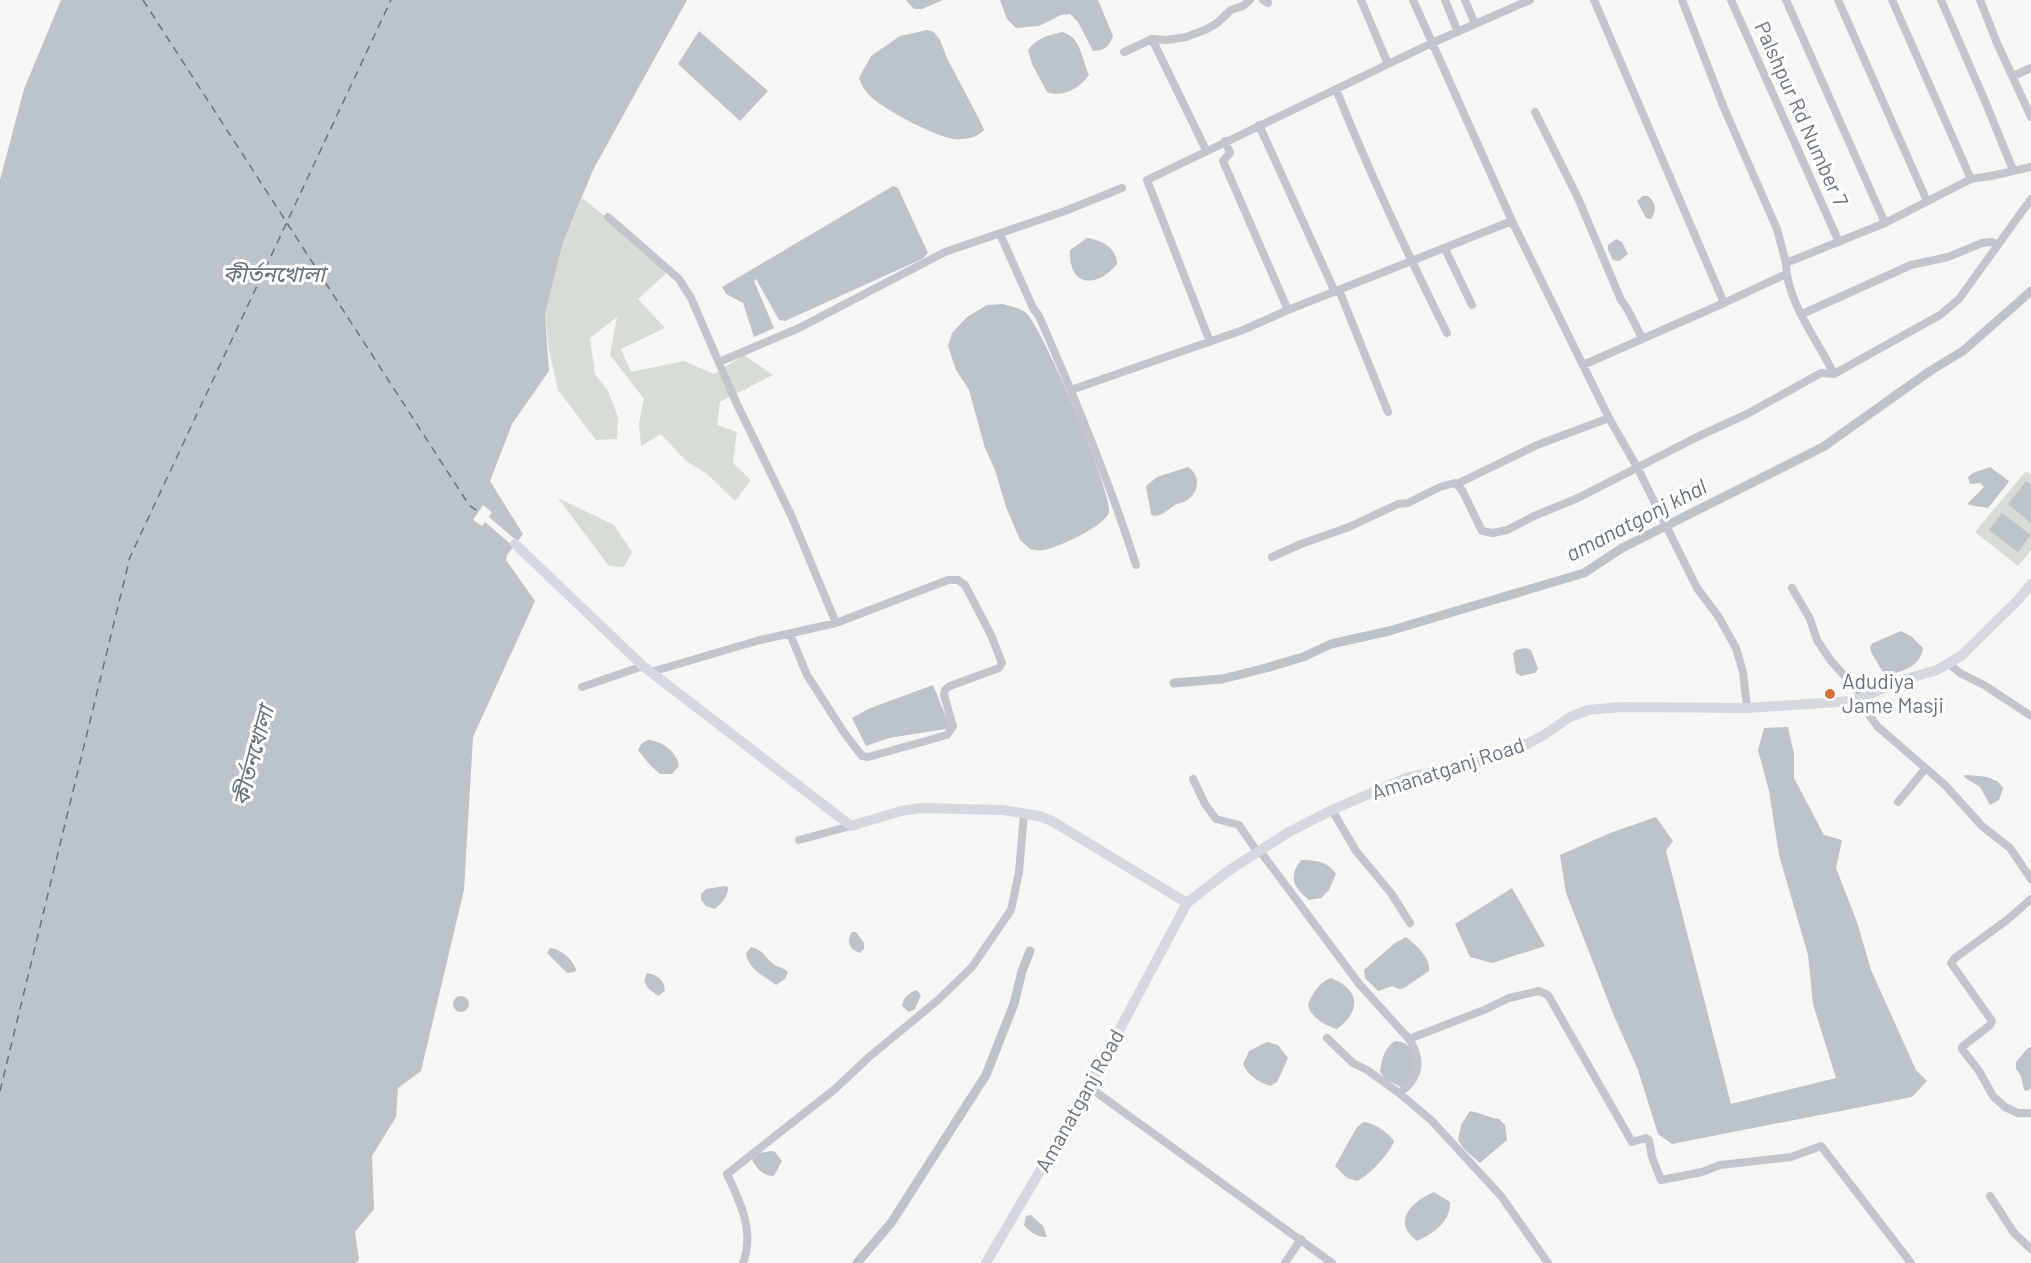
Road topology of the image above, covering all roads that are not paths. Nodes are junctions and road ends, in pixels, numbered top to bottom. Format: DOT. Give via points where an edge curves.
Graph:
graph roads {
  1 [pos="1250,0"];
  2 [pos="1361,0"];
  3 [pos="1413,0"];
  4 [pos="1445,0"];
  5 [pos="1465,0"];
  6 [pos="1530,0"];
  7 [pos="1594,0"];
  8 [pos="1682,0"];
  9 [pos="1731,0"];
  10 [pos="1786,0"];
  11 [pos="1838,0"];
  12 [pos="1892,0"];
  13 [pos="1941,0"];
  14 [pos="1980,0"];
  15 [pos="1519,2"];
  16 [pos="1475,24"];
  17 [pos="1458,32"];
  18 [pos="1152,39"];
  19 [pos="1432,43"];
  20 [pos="1124,52"];
  21 [pos="1388,64"];
  22 [pos="2031,68"];
  23 [pos="2013,76"];
  24 [pos="1336,89"];
  25 [pos="1535,112"];
  26 [pos="2031,117"];
  27 [pos="1259,125"];
  28 [pos="1225,141"];
  29 [pos="1206,150"];
  30 [pos="2031,166"];
  31 [pos="2013,170"];
  32 [pos="1971,179"];
  33 [pos="1122,188"];
  34 [pos="2031,199"];
  35 [pos="1927,201"];
  36 [pos="608,217"];
  37 [pos="1512,221"];
  38 [pos="1885,223"];
  39 [pos="1000,234"];
  40 [pos="1839,242"];
  41 [pos="1998,245"];
  42 [pos="1445,249"];
  43 [pos="1411,262"];
  44 [pos="1786,263"];
  45 [pos="1786,274"];
  46 [pos="1337,291"];
  47 [pos="1724,303"];
  48 [pos="1472,305"];
  49 [pos="1288,310"];
  50 [pos="1802,314"];
  51 [pos="1447,333"];
  52 [pos="1642,338"];
  53 [pos="1210,342"];
  54 [pos="718,362"];
  55 [pos="1583,365"];
  56 [pos="1834,374"];
  57 [pos="1071,390"];
  58 [pos="1388,412"];
  59 [pos="1609,418"];
  60 [pos="1637,467"];
  61 [pos="1457,484"];
  62 [pos="515,544"];
  63 [pos="1272,557"];
  64 [pos="1136,565"];
  65 [pos="2031,584"];
  66 [pos="1792,588"];
  67 [pos="836,623"];
  68 [pos="790,634"];
  69 [pos="1948,663"];
  70 [pos="647,669"];
  71 [pos="582,687"];
  72 [pos="1860,697"];
  73 [pos="1747,708"];
  74 [pos="2031,716"];
  75 [pos="1925,769"];
  76 [pos="1193,779"];
  77 [pos="1898,802"];
  78 [pos="1332,810"];
  79 [pos="1024,814"];
  80 [pos="851,826"];
  81 [pos="799,840"];
  82 [pos="1259,852"];
  83 [pos="2031,879"];
  84 [pos="2031,899"];
  85 [pos="1187,903"];
  86 [pos="1410,923"];
  87 [pos="1327,1038"];
  88 [pos="1408,1039"];
  89 [pos="1089,1087"];
  90 [pos="1399,1093"];
  91 [pos="2031,1113"];
  92 [pos="1990,1196"];
  93 [pos="1301,1239"];
  94 [pos="2031,1250"];
  95 [pos="743,1263"];
  96 [pos="986,1263"];
  97 [pos="1285,1263"];
  98 [pos="1332,1263"];
  99 [pos="1548,1263"];
  100 [pos="1911,1263"];
  1 -- 18 [label="street" via="1217,23 1186,37"];
  2 -- 21 [label="street"];
  3 -- 19 [label="street"];
  4 -- 17 [label="street"];
  5 -- 16 [label="street"];
  6 -- 15 [label="street"];
  7 -- 47 [label="street"];
  8 -- 44 [label="street" via="1776,229"];
  9 -- 40 [label="street, Palshpur Rd Number 7"];
  10 -- 38 [label="street"];
  11 -- 35 [label="street"];
  12 -- 32 [label="street"];
  13 -- 31 [label="street"];
  14 -- 23 [label="street"];
  15 -- 16 [label="street"];
  16 -- 17 [label="street"];
  17 -- 19 [label="street"];
  18 -- 20 [label="street"];
  18 -- 29 [label="street"];
  19 -- 21 [label="street"];
  19 -- 37 [label="street"];
  21 -- 24 [label="street"];
  22 -- 23 [label="street"];
  23 -- 26 [label="street"];
  24 -- 27 [label="street"];
  24 -- 43 [label="street"];
  25 -- 52 [label="street"];
  27 -- 28 [label="street"];
  27 -- 46 [label="street"];
  28 -- 29 [label="street"];
  28 -- 49 [label="street" via="1230,153 1223,160"];
  29 -- 53 [label="street" via="1147,180"];
  30 -- 31 [label="street"];
  31 -- 32 [label="street"];
  32 -- 35 [label="street"];
  33 -- 39 [label="street"];
  34 -- 41 [label="street"];
  35 -- 38 [label="street"];
  36 -- 54 [label="street" via="679,279"];
  37 -- 42 [label="street"];
  37 -- 55 [label="street"];
  38 -- 40 [label="street"];
  39 -- 54 [label="street" via="945,252 799,328"];
  39 -- 57 [label="street"];
  40 -- 44 [label="street"];
  41 -- 50 [label="street" via="1982,243 1948,257 1911,264"];
  41 -- 56 [label="street" via="1959,299 1941,315"];
  42 -- 43 [label="street"];
  42 -- 48 [label="street"];
  43 -- 46 [label="street"];
  43 -- 51 [label="street"];
  44 -- 45 [label="street"];
  45 -- 47 [label="street"];
  45 -- 50 [label="street"];
  46 -- 49 [label="street"];
  46 -- 58 [label="street"];
  47 -- 52 [label="street"];
  49 -- 53 [label="street"];
  50 -- 56 [label="street"];
  52 -- 55 [label="street"];
  53 -- 57 [label="street"];
  54 -- 67 [label="street" via="791,515"];
  55 -- 59 [label="street"];
  56 -- 60 [label="street" via="1821,374"];
  57 -- 64 [label="street"];
  59 -- 60 [label="street"];
  59 -- 61 [label="street" via="1537,445"];
  60 -- 61 [label="street" via="1578,498 1493,533 1482,531"];
  60 -- 73 [label="street" via="1697,588 1736,648"];
  61 -- 63 [label="street" via="1440,487"];
  62 -- 70 [label="main road"];
  65 -- 69 [label="main road, Amanatganj Road" via="1961,656"];
  66 -- 72 [label="street" via="1817,640"];
  67 -- 68 [label="street"];
  67 -- 68 [label="street" via="948,580 958,580 965,585 1002,663 999,668 945,690 953,726 947,735 868,757 862,756 845,734 812,684"];
  68 -- 70 [label="street"];
  69 -- 72 [label="main road, Amanatganj Road"];
  69 -- 74 [label="street"];
  70 -- 71 [label="street"];
  70 -- 80 [label="main road"];
  72 -- 73 [label="main road, Amanatganj Road" via="1853,701"];
  72 -- 75 [label="street" via="1877,726"];
  73 -- 78 [label="main road, Amanatganj Road" via="1588,710 1507,754 1406,778"];
  75 -- 77 [label="street"];
  75 -- 83 [label="street" via="2010,848"];
  76 -- 82 [label="street" via="1216,819 1239,825"];
  78 -- 82 [label="main road, Amanatganj Road"];
  78 -- 86 [label="street" via="1356,851"];
  79 -- 80 [label="main road" via="981,808 921,808"];
  79 -- 85 [label="main road" via="1052,821"];
  79 -- 95 [label="street" via="1011,910 972,967 826,1096 727,1174 746,1219 748,1250"];
  80 -- 81 [label="street"];
  82 -- 85 [label="main road, Amanatganj Road"];
  82 -- 88 [label="street" via="1360,985"];
  84 -- 91 [label="street" via="1951,963 1992,1023 1962,1049 1993,1096 2018,1113"];
  85 -- 89 [label="main road, Amanatganj Road"];
  87 -- 90 [label="street" via="1353,1063"];
  88 -- 90 [label="street" via="1419,1063"];
  88 -- 100 [label="street" via="1509,998 1539,990 1548,995 1632,1142 1649,1140 1662,1180 1702,1173 1720,1165 1791,1157 1821,1146"];
  89 -- 93 [label="street"];
  89 -- 96 [label="main road, Amanatganj Road"];
  90 -- 99 [label="street" via="1431,1120 1501,1196"];
  92 -- 94 [label="street" via="2014,1233"];
  93 -- 97 [label="street"];
  93 -- 98 [label="street"];
}
